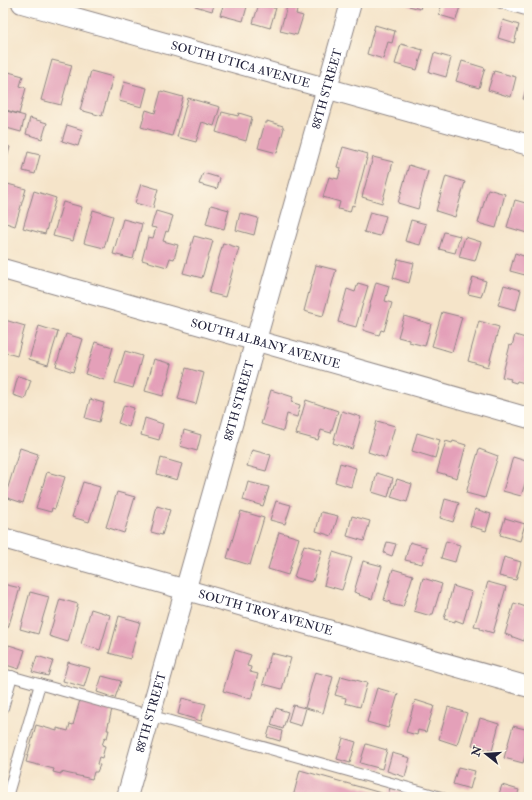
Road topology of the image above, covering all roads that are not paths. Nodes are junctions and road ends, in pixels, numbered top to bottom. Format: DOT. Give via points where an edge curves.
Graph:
graph roads {
  1 [pos="22,3"];
  2 [pos="351,3"];
  3 [pos="501,3"];
  4 [pos="529,11"];
  5 [pos="327,89"];
  6 [pos="529,145"];
  7 [pos="3,270"];
  8 [pos="256,341"];
  9 [pos="529,418"];
  10 [pos="3,538"];
  11 [pos="186,590"];
  12 [pos="7,675"];
  13 [pos="40,684"];
  14 [pos="529,687"];
  15 [pos="3,708"];
  16 [pos="150,715"];
  17 [pos="7,797"];
  18 [pos="127,797"];
  19 [pos="441,797"];
  1 -- 5 [label="street, SOUTH UTICA AVENUE"];
  2 -- 5 [label="street, 88TH STREET"];
  3 -- 4 [label="lane"];
  5 -- 6 [label="street, SOUTH UTICA AVENUE"];
  5 -- 8 [label="street, 88TH STREET"];
  7 -- 8 [label="street, SOUTH ALBANY AVENUE"];
  8 -- 9 [label="street, SOUTH ALBANY AVENUE"];
  8 -- 11 [label="street, 88TH STREET"];
  10 -- 11 [label="street, SOUTH TROY AVENUE"];
  11 -- 14 [label="street, SOUTH TROY AVENUE"];
  11 -- 16 [label="street, 88TH STREET"];
  12 -- 13 [label="lane"];
  12 -- 15 [label="lane"];
  13 -- 16 [label="lane"];
  13 -- 17 [label="lane"];
  16 -- 18 [label="street, 88TH STREET"];
  16 -- 19 [label="lane"];
}
